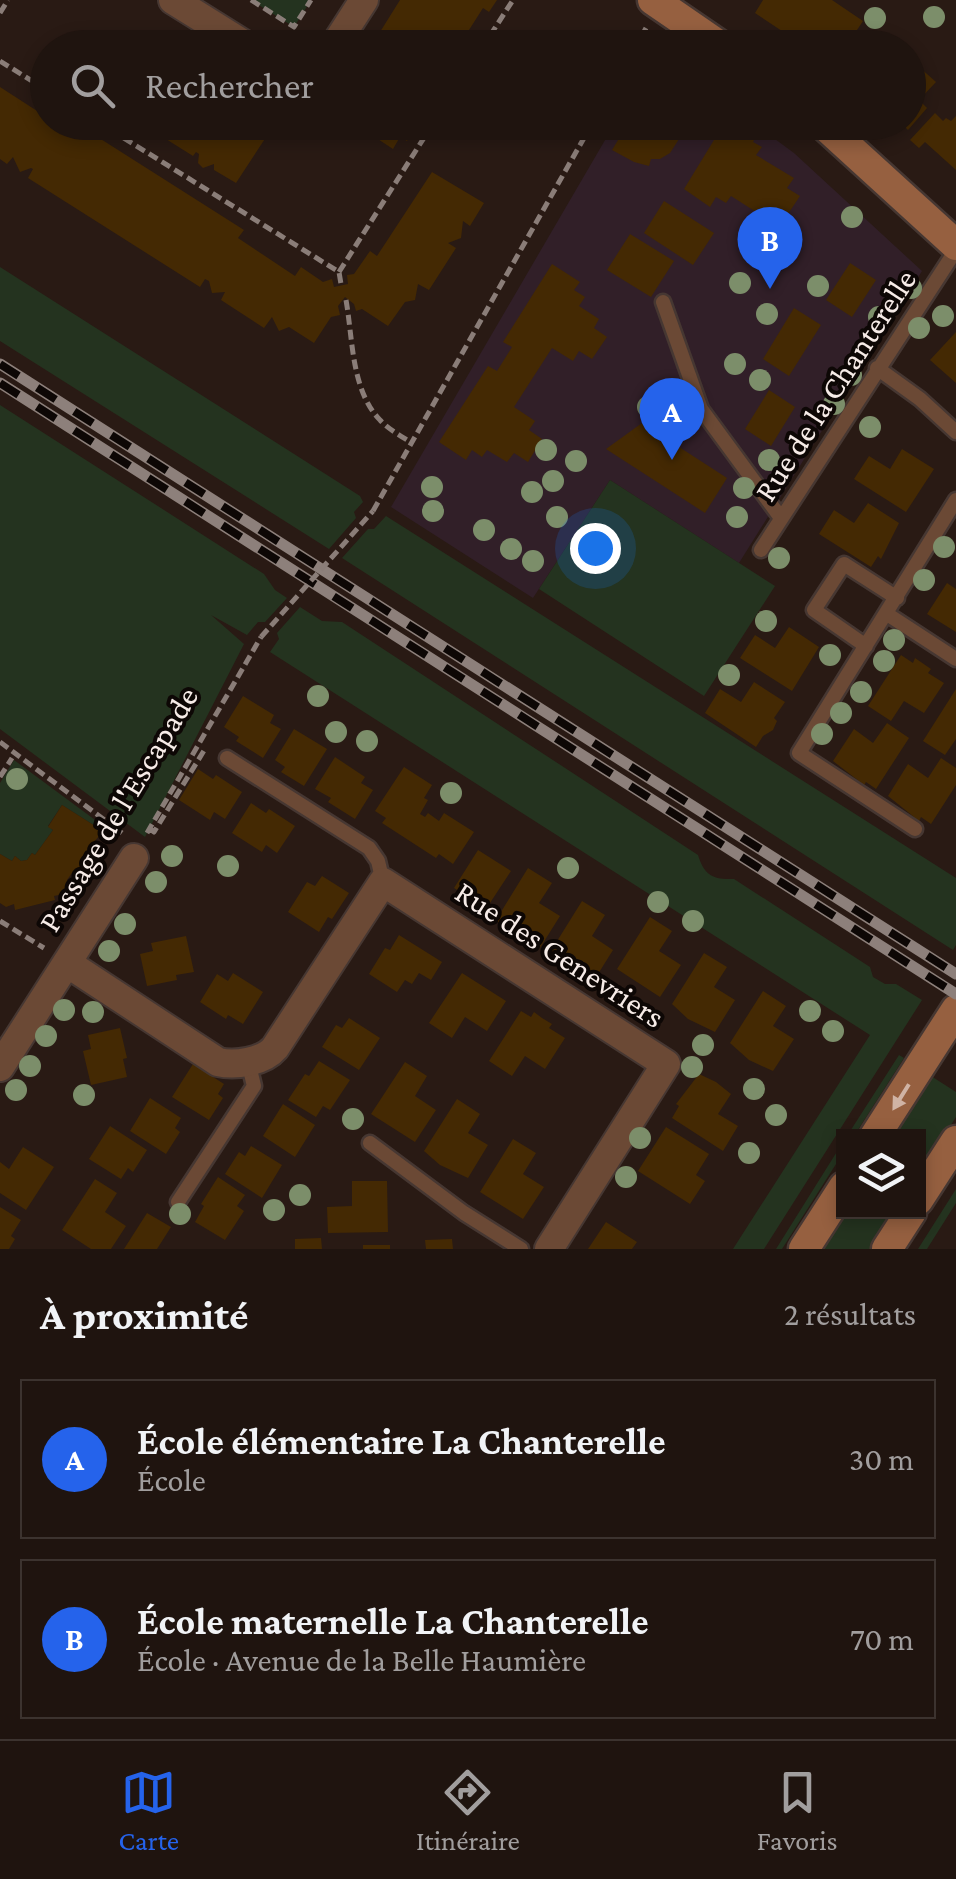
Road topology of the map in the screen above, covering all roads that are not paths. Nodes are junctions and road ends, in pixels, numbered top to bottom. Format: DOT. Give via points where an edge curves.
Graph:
graph roads {
  1 [pos="174,0"];
  2 [pos="364,0"];
  3 [pos="653,0"];
  4 [pos="222,30"];
  5 [pos="345,30"];
  6 [pos="697,30"];
  7 [pos="840,140"];
  8 [pos="956,248"];
  9 [pos="663,302"];
  10 [pos="877,368"];
  11 [pos="956,432"];
  12 [pos="956,500"];
  13 [pos="782,518"];
  14 [pos="762,550"];
  15 [pos="897,598"];
  16 [pos="887,614"];
  17 [pos="866,646"];
  18 [pos="956,658"];
  19 [pos="227,758"];
  20 [pos="915,829"];
  21 [pos="137,852"];
  22 [pos="383,882"];
  23 [pos="67,962"];
  24 [pos="956,1010"];
  25 [pos="248,1060"];
  26 [pos="0,1067"];
  27 [pos="880,1129"];
  28 [pos="956,1141"];
  29 [pos="370,1143"];
  30 [pos="926,1188"];
  31 [pos="836,1199"];
  32 [pos="178,1202"];
  33 [pos="906,1219"];
  34 [pos="520,1249"];
  35 [pos="549,1249"];
  36 [pos="804,1249"];
  37 [pos="887,1249"];
  1 -- 4 [label="street"];
  2 -- 5 [label="street"];
  3 -- 6 [label="main road"];
  7 -- 8 [label="main road"];
  8 -- 10 [label="lane, Rue de la Chanterelle"];
  9 -- 13 [label="lane" via="701,408"];
  10 -- 11 [label="lane"];
  10 -- 13 [label="lane, Rue de la Chanterelle"];
  12 -- 15 [label="lane"];
  13 -- 14 [label="lane, Rue de la Chanterelle"];
  15 -- 16 [label="lane"];
  15 -- 17 [label="lane" via="844,564 814,610"];
  16 -- 17 [label="lane"];
  16 -- 18 [label="lane"];
  17 -- 20 [label="lane" via="799,753"];
  19 -- 22 [label="lane, Rue des Genevriers" via="369,848"];
  21 -- 23 [label="street, Passage de l'Escapade"];
  22 -- 25 [label="street" via="275,1048"];
  22 -- 35 [label="street, Rue des Genevriers" via="666,1064"];
  23 -- 25 [label="street" via="218,1062"];
  23 -- 26 [label="street, Passage de l'Escapade"];
  24 -- 27 [label="main road, one-way"];
  25 -- 32 [label="lane" via="254,1086"];
  28 -- 30 [label="main road"];
  29 -- 34 [label="lane"];
  31 -- 36 [label="main road"];
  33 -- 37 [label="main road"];
}
